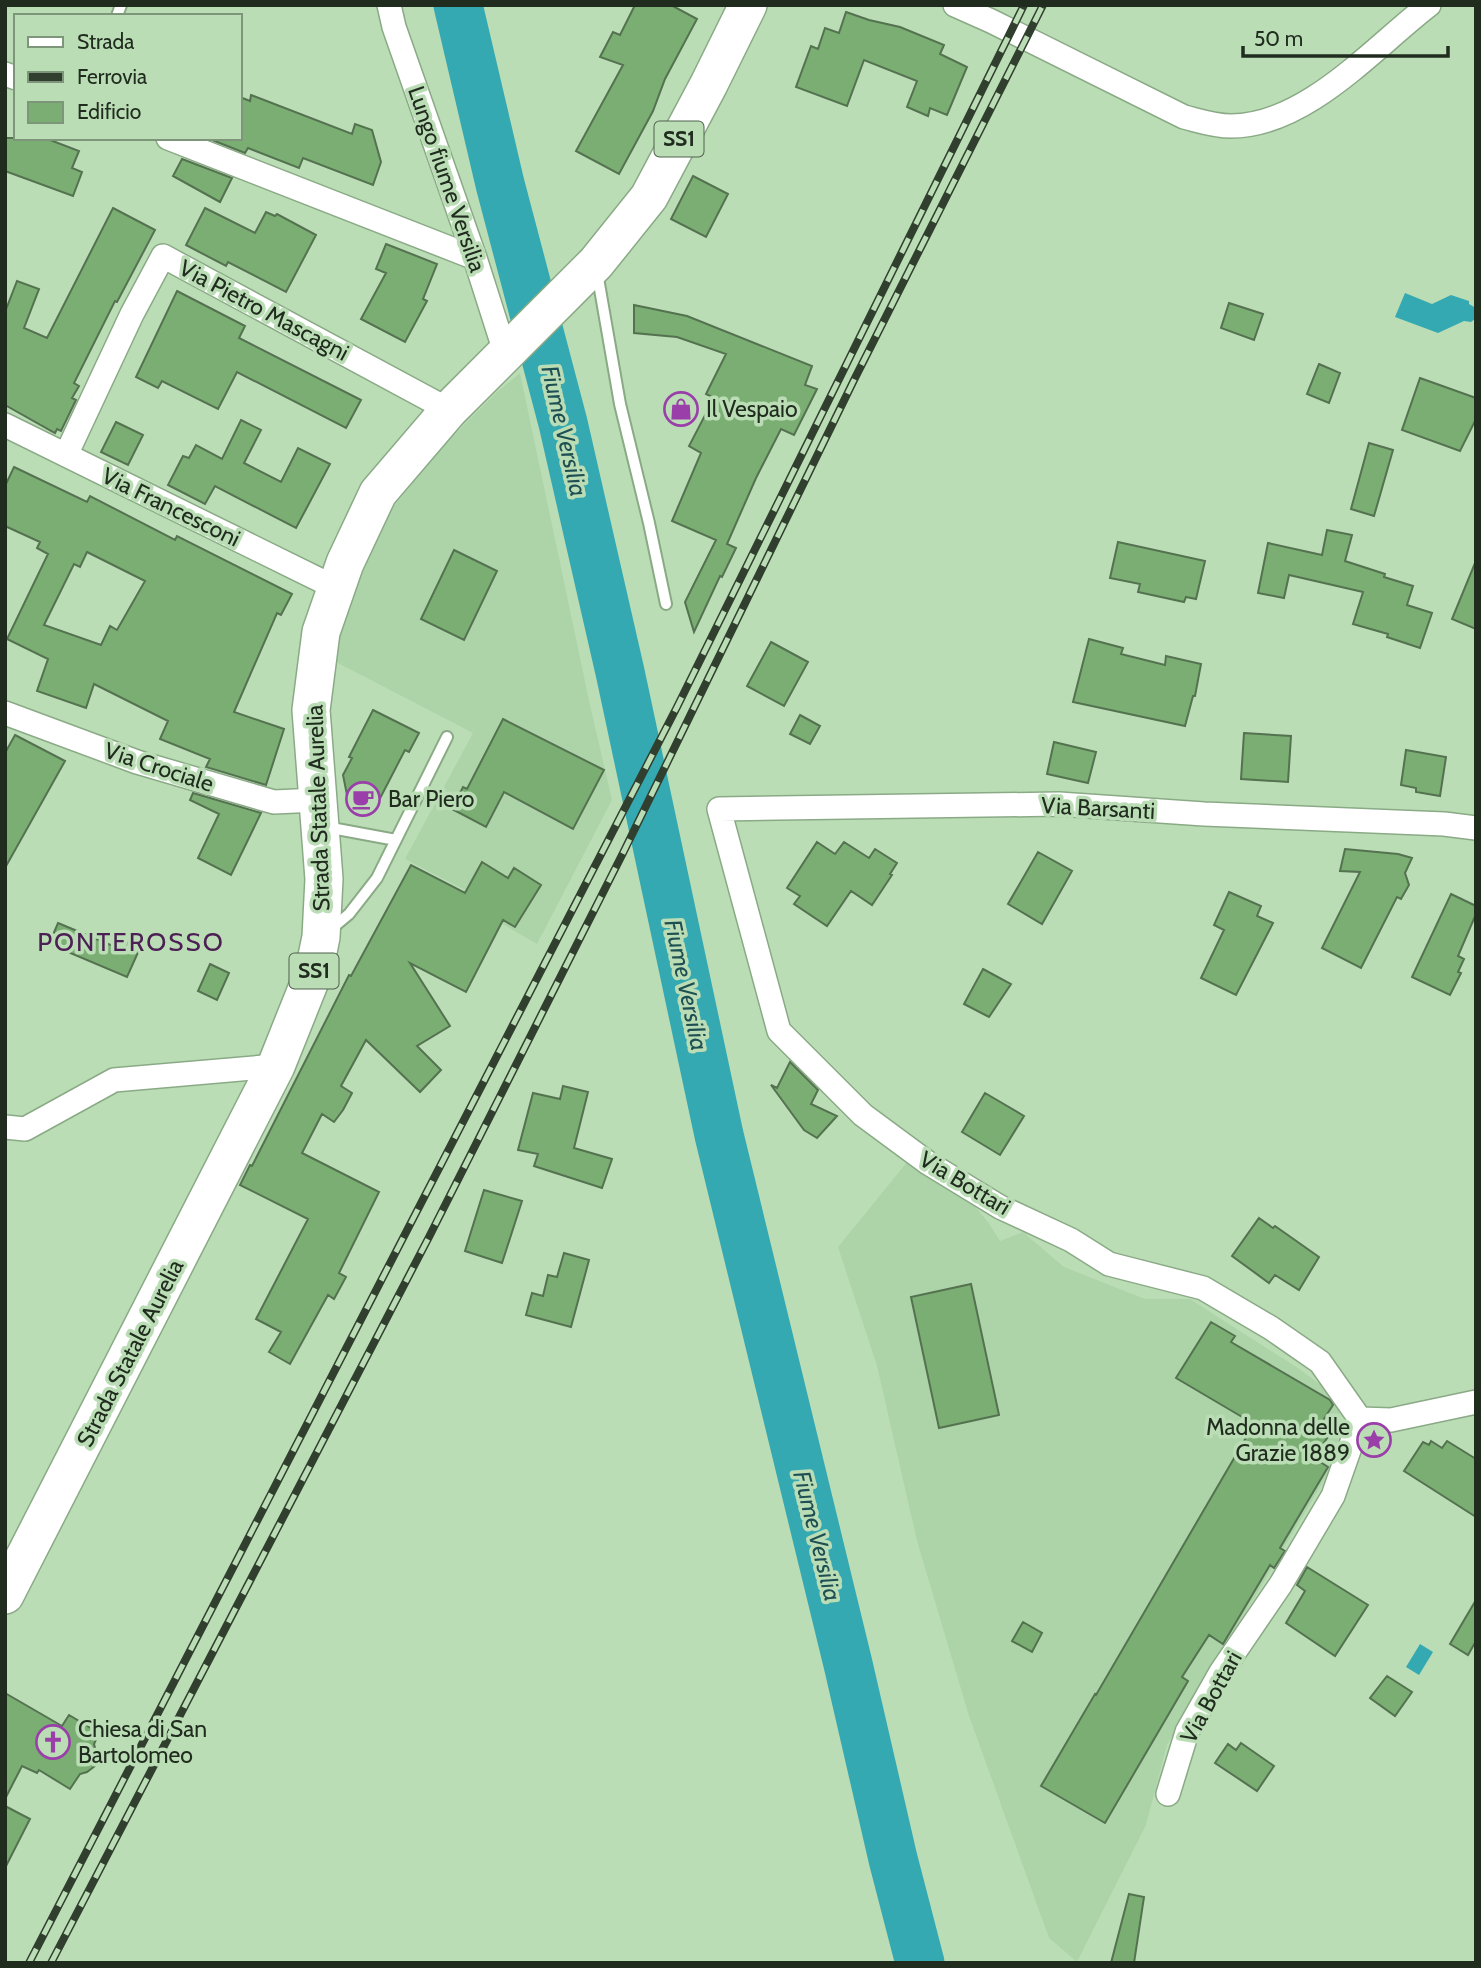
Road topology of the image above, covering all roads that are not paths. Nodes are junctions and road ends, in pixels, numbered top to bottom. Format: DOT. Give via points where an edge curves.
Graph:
graph roads {
  1 [pos="388,5"];
  2 [pos="748,5"];
  3 [pos="955,5"];
  4 [pos="1429,5"];
  5 [pos="173,140"];
  6 [pos="475,258"];
  7 [pos="596,263"];
  8 [pos="511,347"];
  9 [pos="449,410"];
  10 [pos="5,425"];
  11 [pos="66,455"];
  12 [pos="336,588"];
  13 [pos="666,604"];
  14 [pos="5,713"];
  15 [pos="447,737"];
  16 [pos="719,809"];
  17 [pos="318,813"];
  18 [pos="1476,828"];
  19 [pos="396,840"];
  20 [pos="321,937"];
  21 [pos="276,1066"];
  22 [pos="5,1127"];
  23 [pos="1476,1402"];
  24 [pos="1360,1419"];
  25 [pos="5,1595"];
  26 [pos="1168,1794"];
  1 -- 6 [label="street, Lungo fiume Versilia"];
  2 -- 7 [label="main road, Strada Statale Aurelia / SS1" via="649,197"];
  3 -- 4 [label="street" via="1184,117 1233,126 1269,120 1304,105"];
  5 -- 6 [label="street"];
  6 -- 8 [label="street, Lungo fiume Versilia"];
  7 -- 8 [label="main road, Strada Statale Aurelia / SS1"];
  7 -- 13 [label="lane" via="620,404"];
  8 -- 9 [label="main road, Strada Statale Aurelia / SS1"];
  9 -- 11 [label="street, Via Pietro Mascagni" via="163,256"];
  9 -- 12 [label="main road, Strada Statale Aurelia / SS1" via="378,493"];
  10 -- 11 [label="street, Via Francesconi"];
  11 -- 12 [label="street, Via Francesconi"];
  12 -- 17 [label="main road, Strada Statale Aurelia / SS1" via="321,632 312,710"];
  14 -- 17 [label="street, Via Crociale" via="137,762"];
  15 -- 19 [label="lane"];
  16 -- 18 [label="street, Via Barsanti" via="1059,804"];
  16 -- 24 [label="street, Via Bottari" via="779,1031 863,1115 1000,1207 1071,1240 1109,1264 1203,1288 1271,1328 1320,1362"];
  17 -- 19 [label="lane"];
  17 -- 20 [label="main road, Strada Statale Aurelia / SS1" via="324,879"];
  19 -- 20 [label="lane" via="377,878 349,914"];
  20 -- 21 [label="main road, Strada Statale Aurelia / SS1" via="314,971"];
  21 -- 22 [label="street" via="114,1080 25,1129"];
  21 -- 25 [label="main road, Strada Statale Aurelia / SS1"];
  23 -- 24 [label="street" via="1391,1420"];
  24 -- 26 [label="street, Via Bottari" via="1333,1496 1187,1732"];
}
